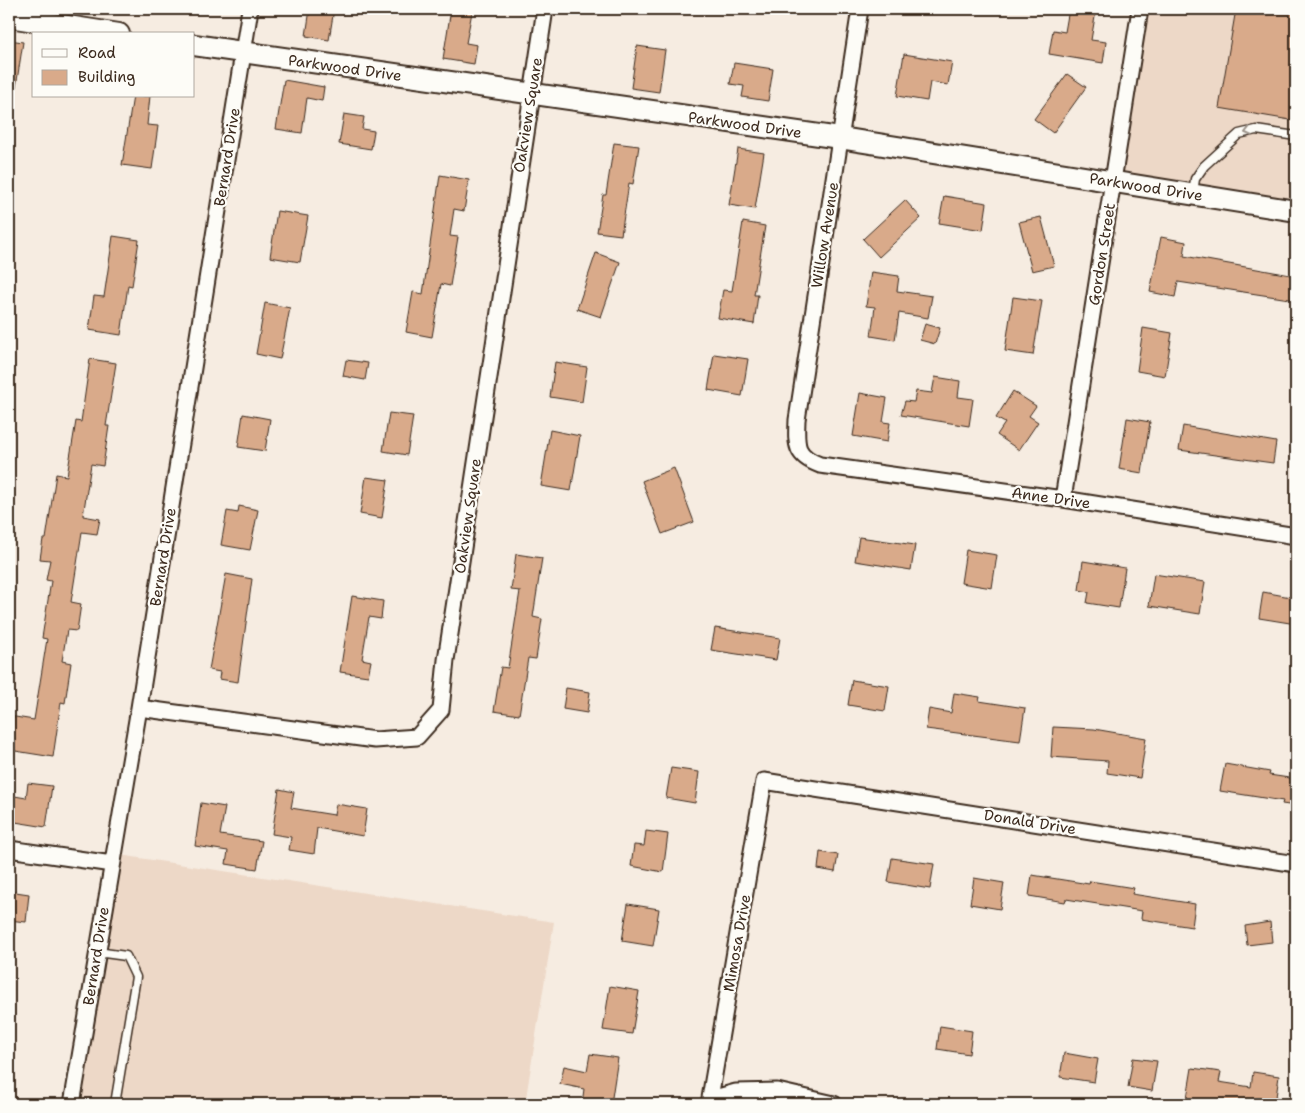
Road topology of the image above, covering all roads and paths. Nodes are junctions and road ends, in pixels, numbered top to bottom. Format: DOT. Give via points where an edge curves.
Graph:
graph roads {
  1 [pos="250,9"];
  2 [pos="545,9"];
  3 [pos="860,9"];
  4 [pos="1140,9"];
  5 [pos="9,17"];
  6 [pos="106,32"];
  7 [pos="195,45"];
  8 [pos="243,53"];
  9 [pos="531,95"];
  10 [pos="1296,136"];
  11 [pos="840,138"];
  12 [pos="1113,182"];
  13 [pos="1193,194"];
  14 [pos="1296,211"];
  15 [pos="805,460"];
  16 [pos="1063,499"];
  17 [pos="1296,536"];
  18 [pos="139,708"];
  19 [pos="764,781"];
  20 [pos="9,849"];
  21 [pos="112,864"];
  22 [pos="1296,864"];
  23 [pos="97,952"];
  24 [pos="710,1102"];
  25 [pos="72,1104"];
  26 [pos="115,1104"];
  27 [pos="834,1104"];
  1 -- 8 [label="street, Bernard Drive"];
  2 -- 9 [label="street, Oakview Square"];
  3 -- 11 [label="street, Willow Avenue"];
  4 -- 12 [label="street, Gordon Street"];
  5 -- 6 [label="street"];
  7 -- 8 [label="street, Parkwood Drive"];
  8 -- 9 [label="street, Parkwood Drive"];
  8 -- 18 [label="street, Bernard Drive"];
  9 -- 11 [label="street, Parkwood Drive"];
  9 -- 18 [label="street, Oakview Square" via="441,710 417,737 375,740"];
  10 -- 13 [label="lane, one-way" via="1256,130 1239,134 1204,166 1195,179"];
  11 -- 12 [label="street, Parkwood Drive"];
  11 -- 15 [label="street, Willow Avenue" via="797,420 796,438"];
  12 -- 13 [label="street, Parkwood Drive"];
  12 -- 16 [label="street, Gordon Street"];
  13 -- 14 [label="street, Parkwood Drive"];
  15 -- 16 [label="street, Anne Drive" via="820,465"];
  16 -- 17 [label="street, Anne Drive"];
  18 -- 21 [label="street, Bernard Drive"];
  19 -- 22 [label="street, Donald Drive"];
  19 -- 24 [label="street, Mimosa Drive"];
  20 -- 21 [label="street"];
  21 -- 23 [label="street, Bernard Drive"];
  23 -- 25 [label="street, Bernard Drive"];
  23 -- 26 [label="lane" via="126,956 136,977"];
  24 -- 27 [label="street" via="736,1092 777,1090"];
}
